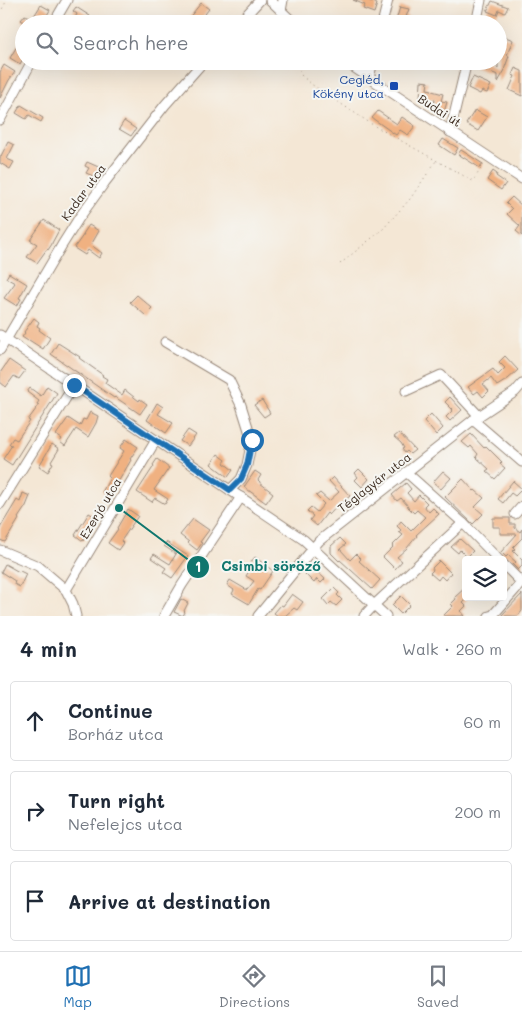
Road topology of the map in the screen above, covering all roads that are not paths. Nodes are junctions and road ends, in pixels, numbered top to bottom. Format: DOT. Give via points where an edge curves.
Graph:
graph roads {
  1 [pos="67,0"];
  2 [pos="260,0"];
  3 [pos="270,0"];
  4 [pos="283,0"];
  5 [pos="388,0"];
  6 [pos="482,0"];
  7 [pos="281,11"];
  8 [pos="58,15"];
  9 [pos="246,15"];
  10 [pos="285,15"];
  11 [pos="384,15"];
  12 [pos="478,15"];
  13 [pos="27,70"];
  14 [pos="196,70"];
  15 [pos="357,70"];
  16 [pos="371,70"];
  17 [pos="465,70"];
  18 [pos="369,78"];
  19 [pos="0,120"];
  20 [pos="450,132"];
  21 [pos="522,179"];
  22 [pos="3,337"];
  23 [pos="164,342"];
  24 [pos="0,350"];
  25 [pos="522,384"];
  26 [pos="74,385"];
  27 [pos="406,390"];
  28 [pos="518,391"];
  29 [pos="476,418"];
  30 [pos="156,440"];
  31 [pos="522,462"];
  32 [pos="406,472"];
  33 [pos="230,490"];
  34 [pos="241,497"];
  35 [pos="0,504"];
  36 [pos="522,506"];
  37 [pos="515,514"];
  38 [pos="463,523"];
  39 [pos="313,548"];
  40 [pos="0,550"];
  41 [pos="495,556"];
  42 [pos="507,568"];
  43 [pos="522,582"];
  44 [pos="66,590"];
  45 [pos="374,605"];
  46 [pos="76,616"];
  47 [pos="164,616"];
  48 [pos="258,616"];
  49 [pos="364,616"];
  50 [pos="386,616"];
  51 [pos="489,616"];
  1 -- 8 [label="street"];
  2 -- 9 [label="street"];
  3 -- 7 [label="street"];
  4 -- 7 [label="street"];
  5 -- 11 [label="street"];
  6 -- 12 [label="street"];
  7 -- 10 [label="street"];
  13 -- 19 [label="street"];
  14 -- 22 [label="street, Kadar utca" via="105,182"];
  15 -- 18 [label="street, Budai út"];
  16 -- 18 [label="street"];
  17 -- 20 [label="street"];
  18 -- 20 [label="street, Budai út"];
  20 -- 21 [label="street, Budai út"];
  22 -- 24 [label="street, Kadar utca"];
  22 -- 26 [label="street"];
  23 -- 33 [label="street" via="229,380 241,405 252,440 241,479"];
  25 -- 28 [label="street, Téglagyár utca"];
  26 -- 30 [label="street"];
  26 -- 35 [label="street"];
  27 -- 29 [label="street" via="441,375"];
  28 -- 29 [label="street, Téglagyár utca"];
  29 -- 31 [label="street"];
  29 -- 32 [label="street, Téglagyár utca"];
  30 -- 33 [label="street"];
  30 -- 44 [label="street, Ezerjó utca"];
  32 -- 38 [label="street"];
  32 -- 39 [label="street, Téglagyár utca"];
  33 -- 34 [label="street"];
  34 -- 39 [label="street"];
  34 -- 47 [label="street"];
  36 -- 37 [label="street"];
  38 -- 41 [label="street"];
  38 -- 45 [label="street"];
  39 -- 45 [label="street"];
  39 -- 48 [label="street, Téglagyár utca"];
  40 -- 44 [label="street" via="38,566"];
  42 -- 43 [label="street"];
  43 -- 51 [label="street"];
  44 -- 46 [label="street"];
  45 -- 49 [label="street"];
  45 -- 50 [label="street"];
}
